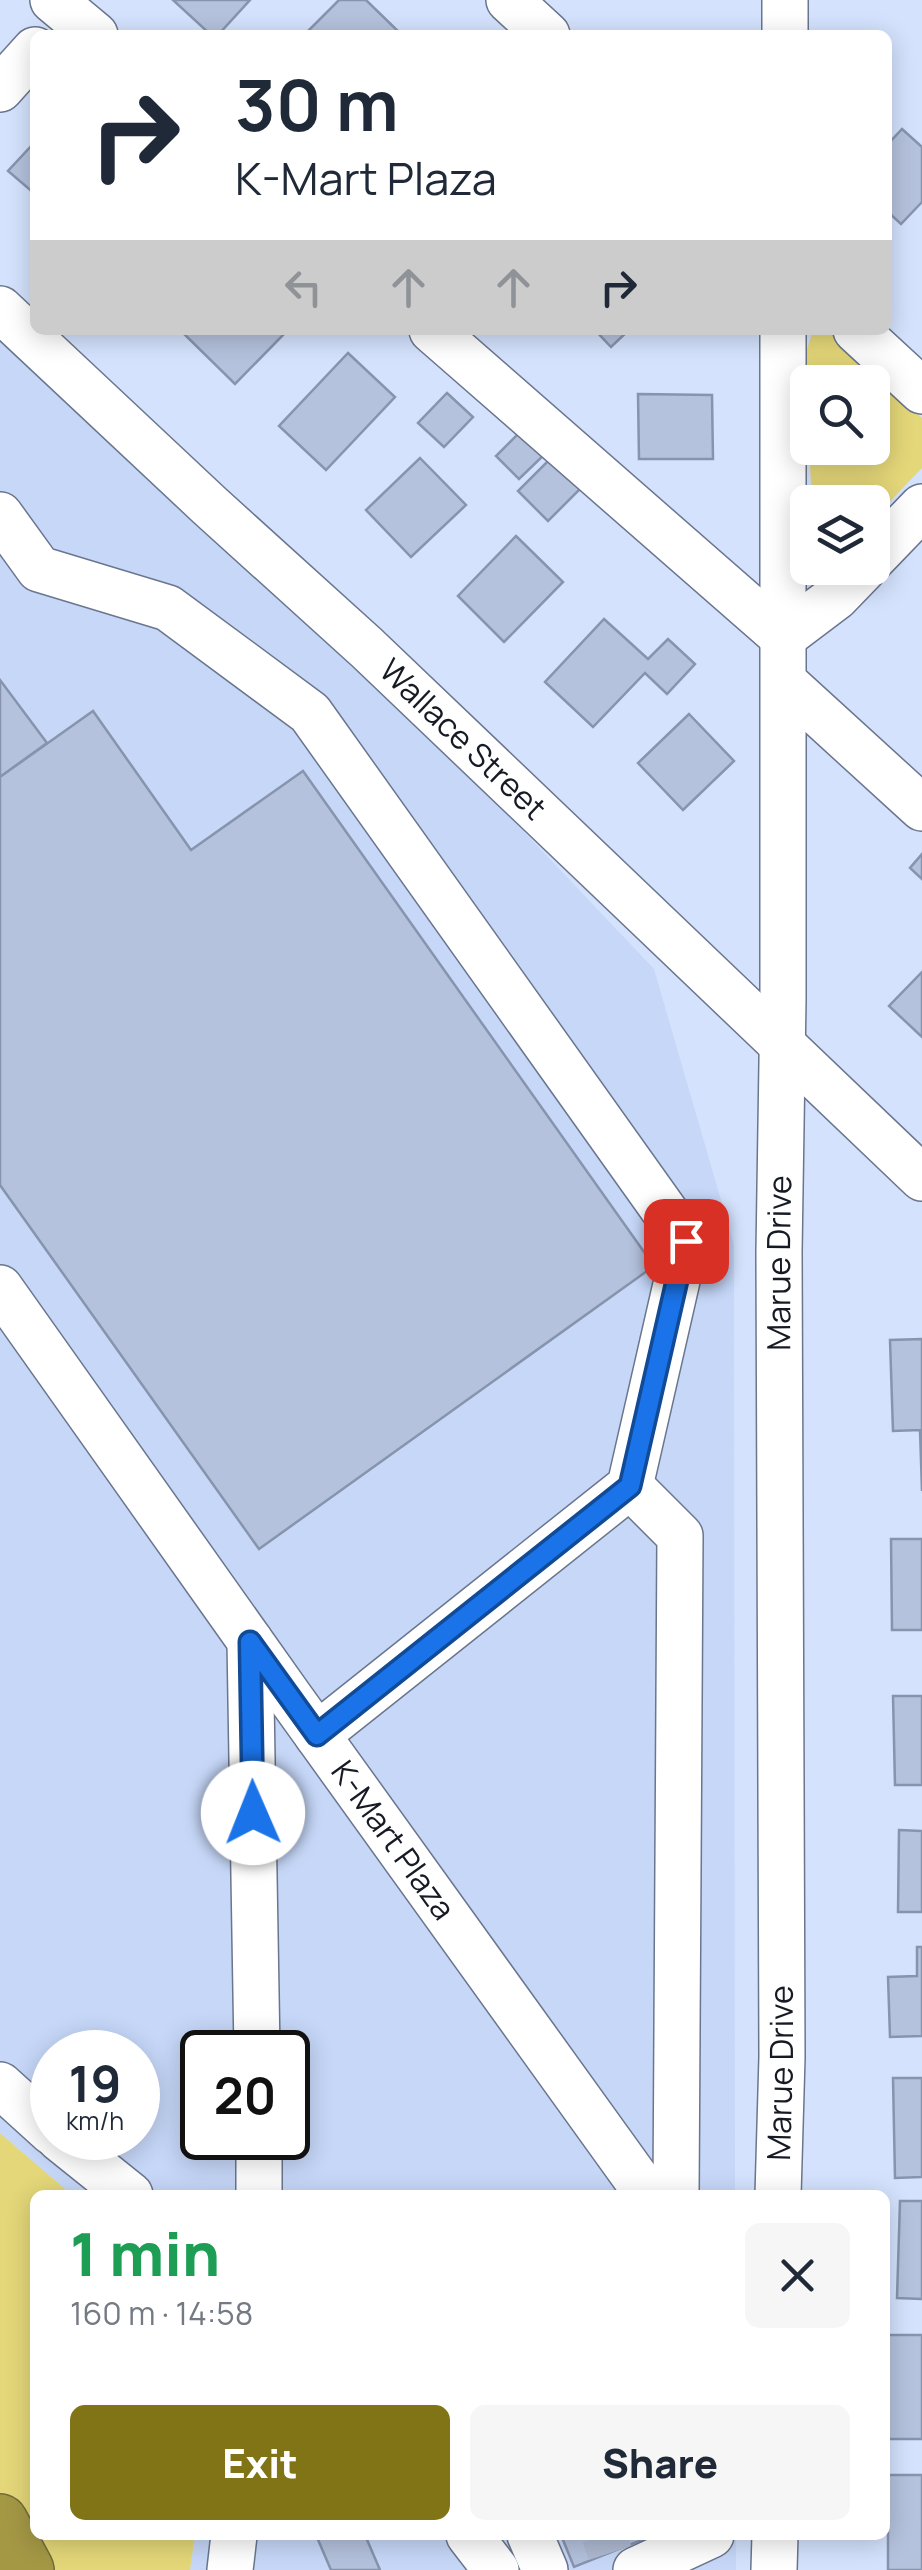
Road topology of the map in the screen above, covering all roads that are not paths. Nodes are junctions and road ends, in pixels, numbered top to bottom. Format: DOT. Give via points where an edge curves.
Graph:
graph roads {
  1 [pos="510,0"];
  2 [pos="785,0"];
  3 [pos="542,30"];
  4 [pos="785,30"];
  5 [pos="30,56"];
  6 [pos="0,89"];
  7 [pos="0,309"];
  8 [pos="438,335"];
  9 [pos="783,335"];
  10 [pos="861,335"];
  11 [pos="922,391"];
  12 [pos="922,507"];
  13 [pos="0,515"];
  14 [pos="890,540"];
  15 [pos="848,585"];
  16 [pos="783,637"];
  17 [pos="784,682"];
  18 [pos="922,808"];
  19 [pos="783,1047"];
  20 [pos="922,1178"];
  21 [pos="0,1288"];
  22 [pos="630,1486"];
  23 [pos="250,1642"];
  24 [pos="317,1735"];
  25 [pos="257,2030"];
  26 [pos="0,2086"];
  27 [pos="30,2113"];
  28 [pos="86,2160"];
  29 [pos="259,2160"];
  30 [pos="124,2190"];
  31 [pos="260,2190"];
  32 [pos="644,2190"];
  33 [pos="676,2190"];
  34 [pos="778,2190"];
  35 [pos="0,2522"];
  36 [pos="233,2540"];
  37 [pos="473,2540"];
  38 [pos="532,2540"];
  39 [pos="775,2540"];
  40 [pos="26,2570"];
  41 [pos="230,2570"];
  42 [pos="496,2570"];
  43 [pos="545,2570"];
  44 [pos="774,2570"];
  1 -- 3 [label="street"];
  2 -- 4 [label="street"];
  5 -- 6 [label="street"];
  7 -- 19 [label="street, Wallace Street"];
  8 -- 16 [label="street"];
  9 -- 16 [label="street, Marue Drive"];
  10 -- 11 [label="street"];
  12 -- 14 [label="street"];
  13 -- 22 [label="street" via="39,569 168,608 310,713 686,1241"];
  15 -- 16 [label="street"];
  16 -- 17 [label="street, Marue Drive"];
  17 -- 18 [label="street"];
  17 -- 19 [label="street, Marue Drive"];
  19 -- 20 [label="street, Wallace Street"];
  19 -- 34 [label="street, Marue Drive"];
  21 -- 23 [label="street, K-Mart Plaza"];
  22 -- 24 [label="street"];
  22 -- 33 [label="street" via="680,1536"];
  23 -- 24 [label="street, K-Mart Plaza"];
  23 -- 25 [label="street"];
  24 -- 32 [label="street, K-Mart Plaza"];
  26 -- 27 [label="street"];
  28 -- 30 [label="street"];
  29 -- 31 [label="street"];
  35 -- 40 [label="highway"];
  36 -- 41 [label="street"];
  37 -- 42 [label="street"];
  38 -- 43 [label="street"];
  39 -- 44 [label="street"];
}
